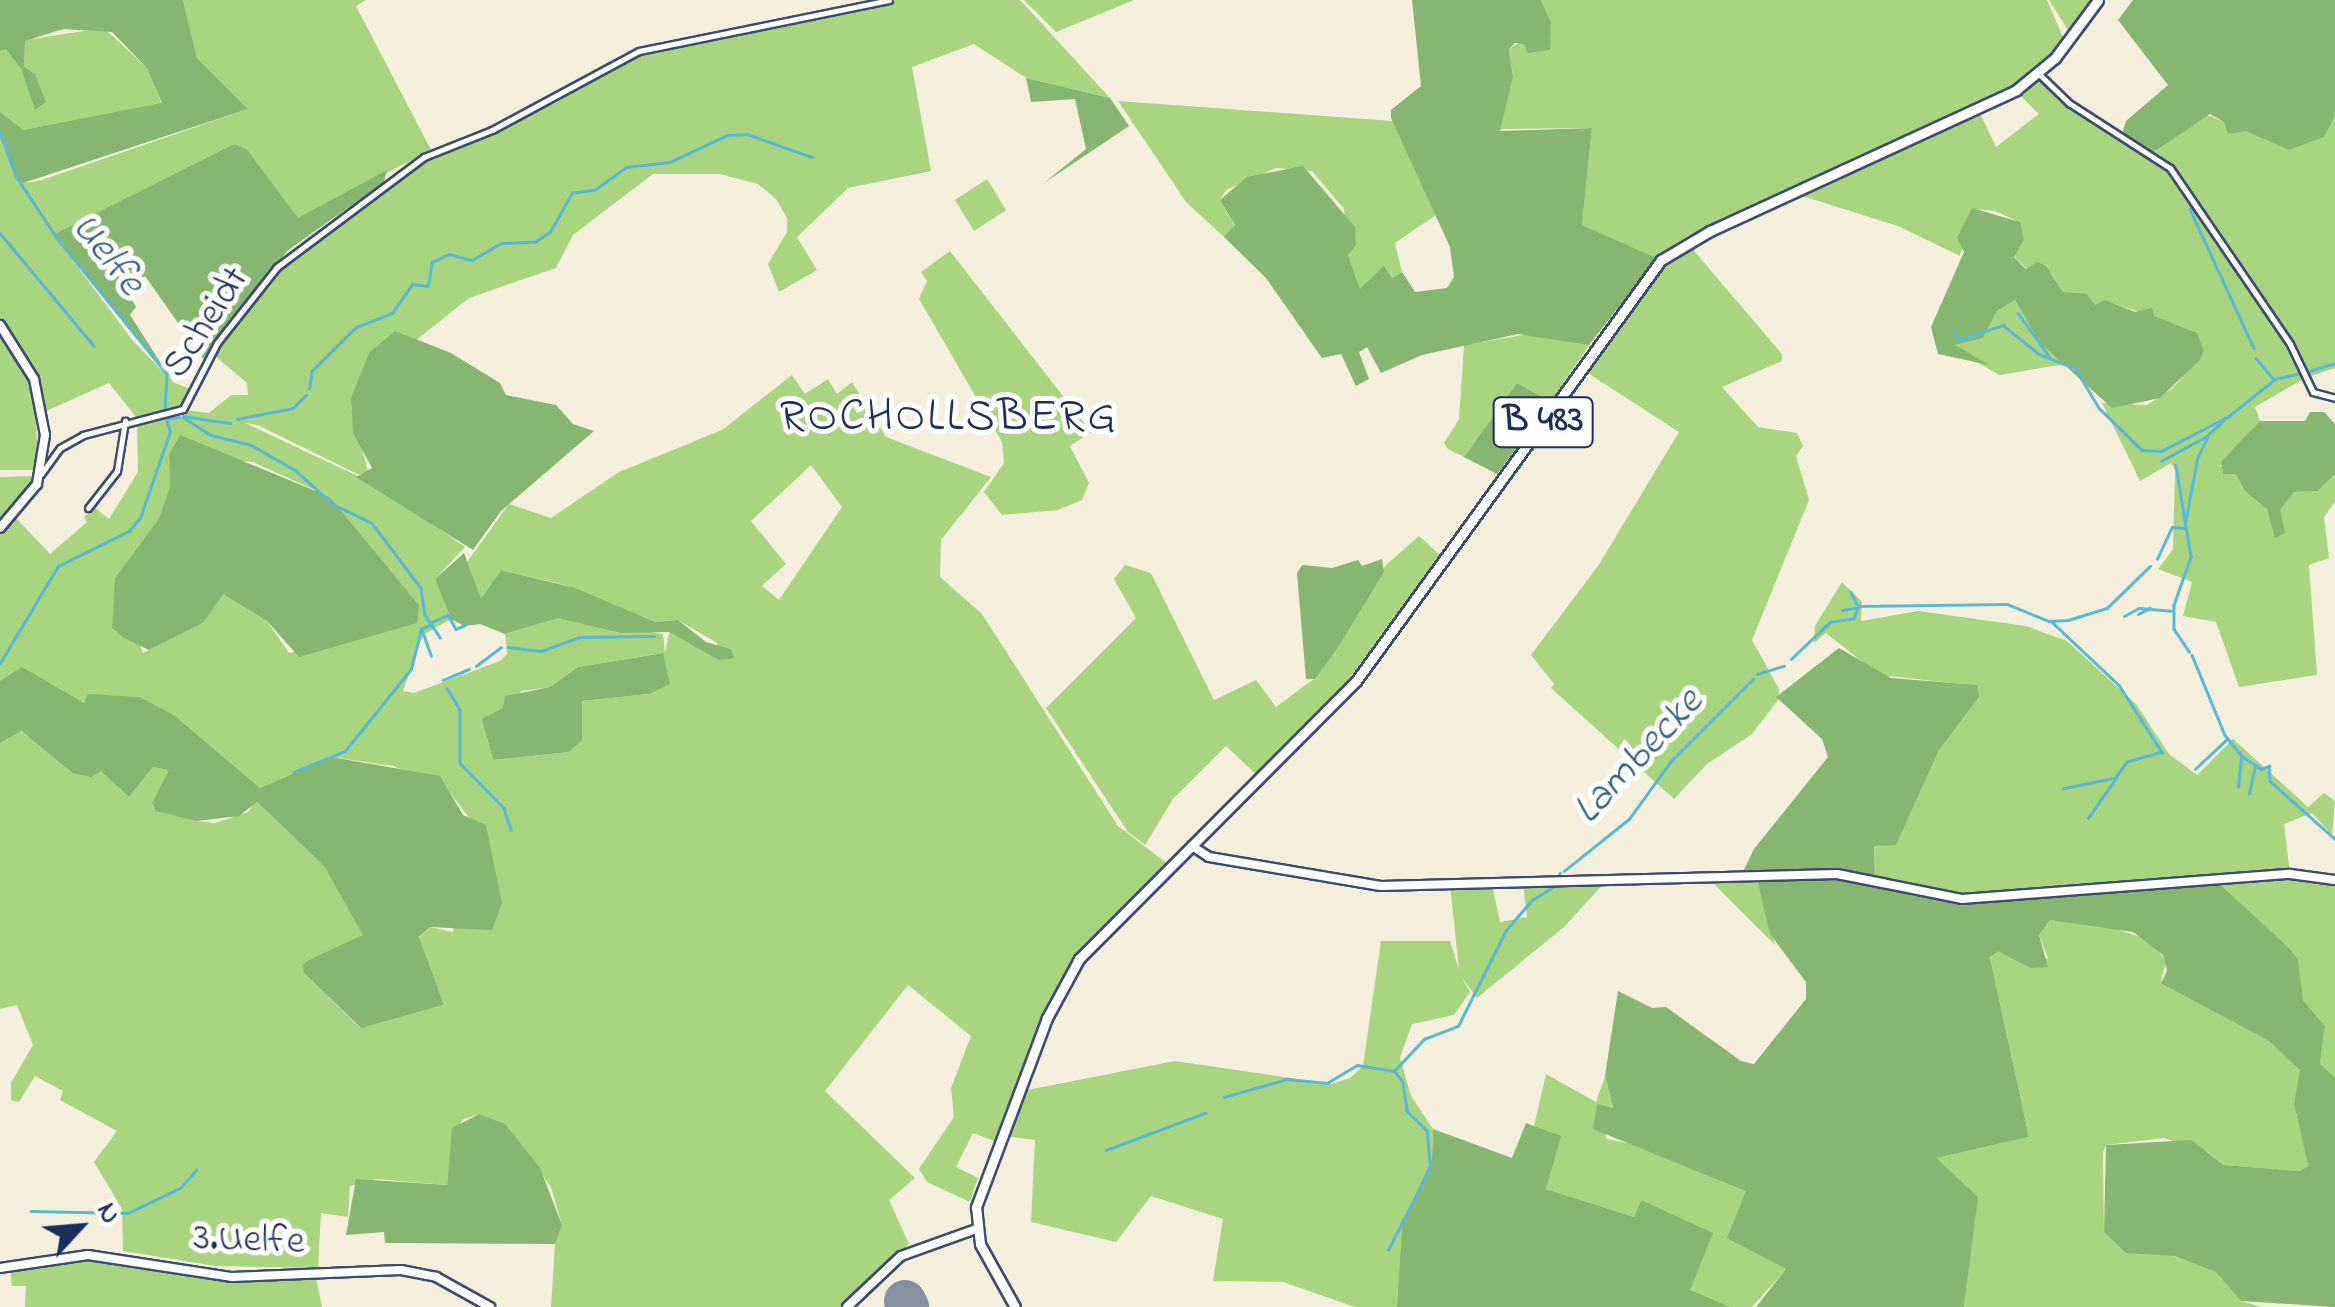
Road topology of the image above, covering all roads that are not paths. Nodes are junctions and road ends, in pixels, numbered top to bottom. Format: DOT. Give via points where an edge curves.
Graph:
graph roads {
  1 [pos="890,0"];
  2 [pos="2098,0"];
  3 [pos="2039,74"];
  4 [pos="0,325"];
  5 [pos="2335,398"];
  6 [pos="125,420"];
  7 [pos="40,474"];
  8 [pos="88,508"];
  9 [pos="0,528"];
  10 [pos="1192,846"];
  11 [pos="2335,880"];
  12 [pos="976,1229"];
  13 [pos="0,1268"];
  14 [pos="490,1307"];
  15 [pos="847,1307"];
  16 [pos="1016,1307"];
  1 -- 6 [label="street, Scheidt" via="639,51 492,130 424,158 278,267 218,344 183,408"];
  2 -- 3 [label="main road, B 483"];
  3 -- 5 [label="street" via="2069,103 2170,168 2313,392"];
  3 -- 10 [label="main road, B 483" via="1978,110 1710,231 1661,260 1356,680"];
  4 -- 7 [label="street" via="42,400"];
  6 -- 7 [label="street" via="67,443"];
  6 -- 8 [label="street" via="116,471"];
  7 -- 9 [label="street"];
  10 -- 11 [label="street" via="1204,855 1374,886 1837,874 1962,899 2290,874"];
  10 -- 12 [label="main road, B 483" via="1068,974 1000,1140 976,1208"];
  12 -- 15 [label="street" via="901,1256"];
  12 -- 16 [label="main road"];
  13 -- 14 [label="street, 3.Uelfe" via="88,1256 232,1277 401,1270 436,1277"];
}
